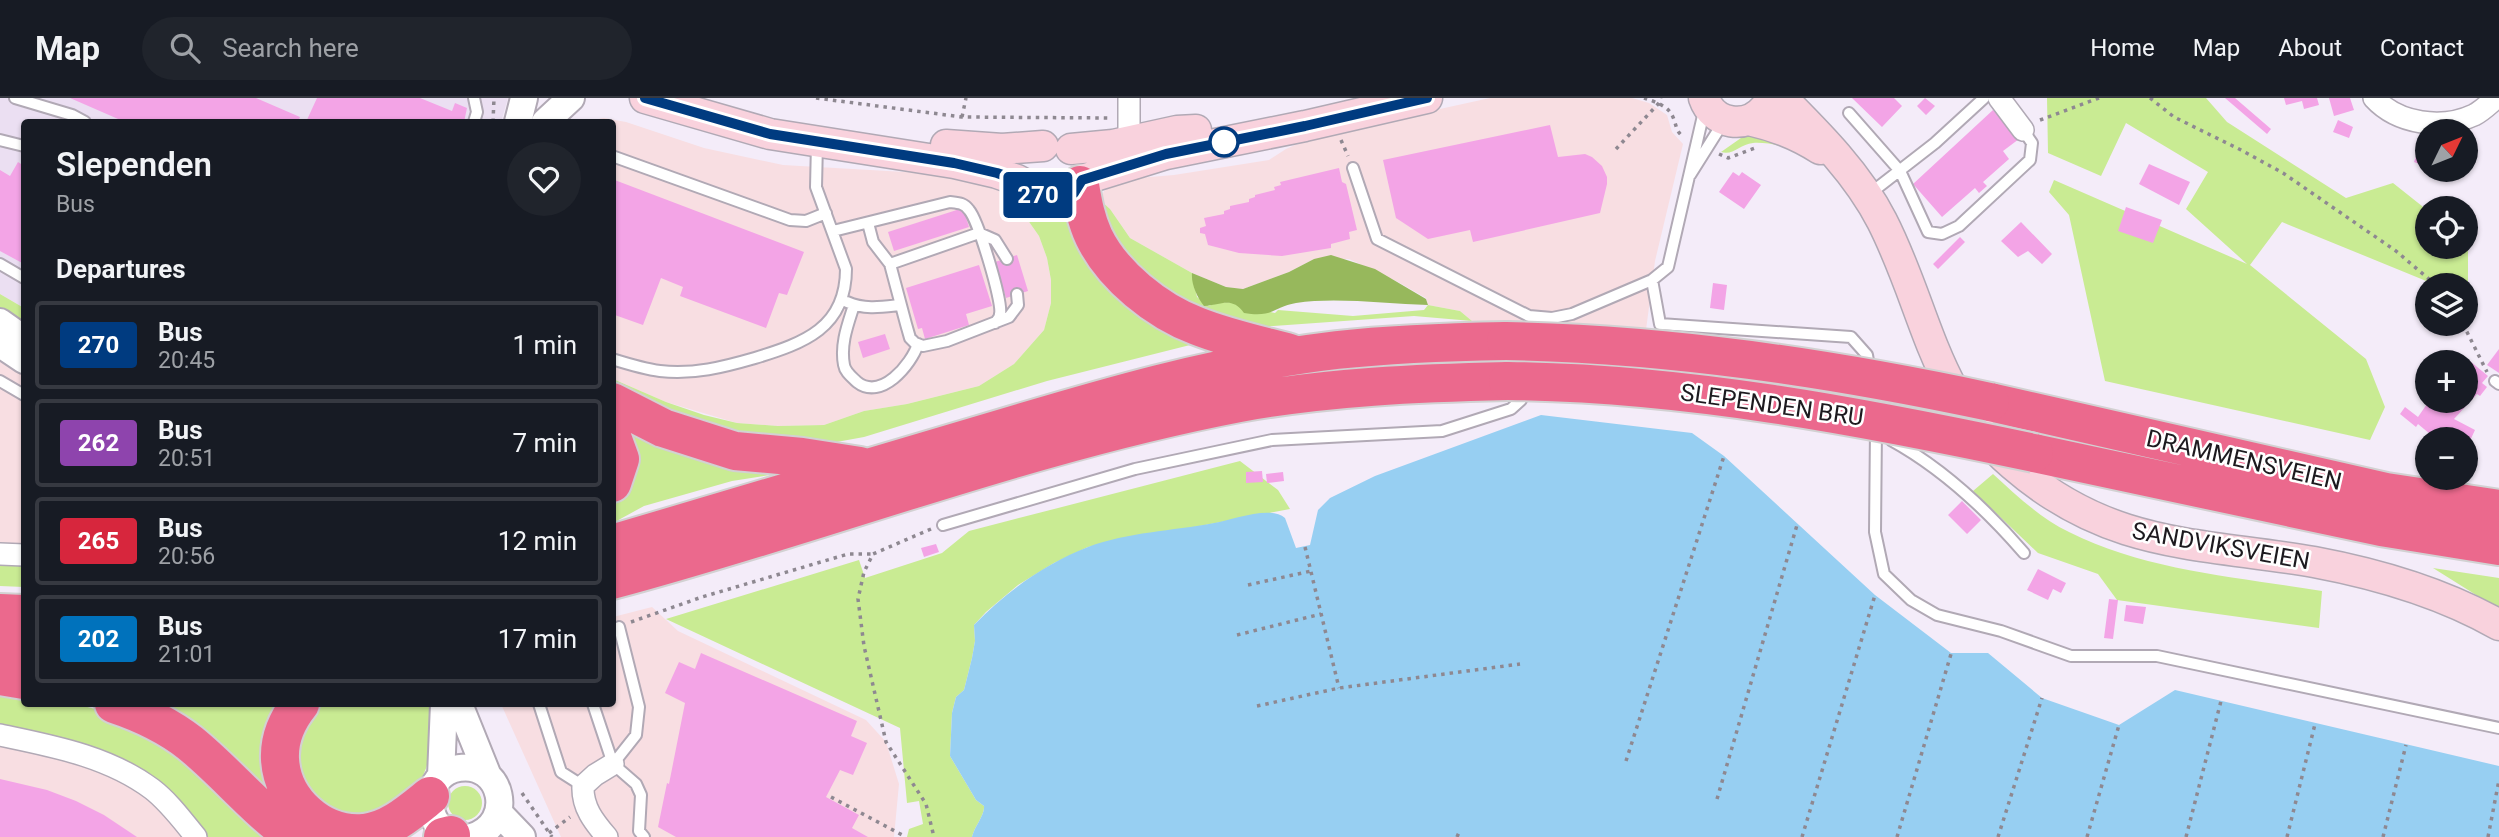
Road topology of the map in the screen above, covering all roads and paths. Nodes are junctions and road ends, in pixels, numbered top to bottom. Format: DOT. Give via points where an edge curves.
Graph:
graph roads {
  1 [pos="15,98"];
  2 [pos="474,98"];
  3 [pos="494,98"];
  4 [pos="524,98"];
  5 [pos="571,98"];
  6 [pos="645,98"];
  7 [pos="702,98"];
  8 [pos="816,98"];
  9 [pos="966,98"];
  10 [pos="1129,98"];
  11 [pos="1386,98"];
  12 [pos="1426,98"];
  13 [pos="1644,98"];
  14 [pos="1770,98"];
  15 [pos="1782,98"];
  16 [pos="1984,98"];
  17 [pos="1999,98"];
  18 [pos="2099,98"];
  19 [pos="2150,98"];
  20 [pos="2374,98"];
  21 [pos="2496,98"];
  22 [pos="1660,101"];
  23 [pos="1721,111"];
  24 [pos="1849,113"];
  25 [pos="962,117"];
  26 [pos="78,119"];
  27 [pos="475,119"];
  28 [pos="493,119"];
  29 [pos="519,119"];
  30 [pos="548,119"];
  31 [pos="2023,130"];
  32 [pos="1124,131"];
  33 [pos="1338,132"];
  34 [pos="0,140"];
  35 [pos="1696,142"];
  36 [pos="817,143"];
  37 [pos="21,145"];
  38 [pos="1057,148"];
  39 [pos="1765,148"];
  40 [pos="1616,149"];
  41 [pos="1708,149"];
  42 [pos="616,157"];
  43 [pos="1838,159"];
  44 [pos="1353,168"];
  45 [pos="1900,171"];
  46 [pos="1686,180"];
  47 [pos="1081,183"];
  48 [pos="1032,188"];
  49 [pos="1868,195"];
  50 [pos="826,213"];
  51 [pos="868,223"];
  52 [pos="833,231"];
  53 [pos="979,233"];
  54 [pos="1007,259"];
  55 [pos="0,264"];
  56 [pos="890,264"];
  57 [pos="2422,273"];
  58 [pos="21,276"];
  59 [pos="1652,280"];
  60 [pos="1017,295"];
  61 [pos="842,300"];
  62 [pos="854,305"];
  63 [pos="900,305"];
  64 [pos="1552,318"];
  65 [pos="0,322"];
  66 [pos="995,323"];
  67 [pos="2469,336"];
  68 [pos="21,337"];
  69 [pos="0,344"];
  70 [pos="918,344"];
  71 [pos="1523,348"];
  72 [pos="1299,356"];
  73 [pos="21,358"];
  74 [pos="616,360"];
  75 [pos="1521,373"];
  76 [pos="0,381"];
  77 [pos="2497,383"];
  78 [pos="1874,389"];
  79 [pos="21,393"];
  80 [pos="1990,402"];
  81 [pos="616,404"];
  82 [pos="1876,411"];
  83 [pos="1876,432"];
  84 [pos="616,448"];
  85 [pos="2034,453"];
  86 [pos="1724,456"];
  87 [pos="869,467"];
  88 [pos="616,471"];
  89 [pos="2499,509"];
  90 [pos="943,524"];
  91 [pos="1797,525"];
  92 [pos="616,543"];
  93 [pos="2499,546"];
  94 [pos="1305,547"];
  95 [pos="2024,553"];
  96 [pos="0,554"];
  97 [pos="873,554"];
  98 [pos="21,555"];
  99 [pos="1311,571"];
  100 [pos="616,579"];
  101 [pos="1248,585"];
  102 [pos="1875,595"];
  103 [pos="0,613"];
  104 [pos="21,614"];
  105 [pos="1321,614"];
  106 [pos="2499,625"];
  107 [pos="619,627"];
  108 [pos="1237,635"];
  109 [pos="0,648"];
  110 [pos="21,649"];
  111 [pos="1951,653"];
  112 [pos="1520,664"];
  113 [pos="0,676"];
  114 [pos="21,680"];
  115 [pos="1339,688"];
  116 [pos="2042,698"];
  117 [pos="2221,701"];
  118 [pos="1257,706"];
  119 [pos="122,707"];
  120 [pos="298,707"];
  121 [pos="444,707"];
  122 [pos="460,707"];
  123 [pos="540,707"];
  124 [pos="594,707"];
  125 [pos="2315,724"];
  126 [pos="2119,725"];
  127 [pos="2499,728"];
  128 [pos="0,735"];
  129 [pos="2406,745"];
  130 [pos="1626,761"];
  131 [pos="613,764"];
  132 [pos="488,776"];
  133 [pos="2499,780"];
  134 [pos="435,786"];
  135 [pos="585,796"];
  136 [pos="831,797"];
  137 [pos="1717,799"];
  138 [pos="499,813"];
  139 [pos="1460,830"];
  140 [pos="549,832"];
  141 [pos="196,837"];
  142 [pos="295,837"];
  143 [pos="456,837"];
  144 [pos="522,837"];
  145 [pos="607,837"];
  146 [pos="644,837"];
  147 [pos="906,837"];
  148 [pos="934,837"];
  149 [pos="1457,837"];
  150 [pos="1802,837"];
  151 [pos="1897,837"];
  152 [pos="1998,837"];
  153 [pos="2087,837"];
  154 [pos="2186,837"];
  155 [pos="2287,837"];
  156 [pos="2383,837"];
  157 [pos="2487,837"];
  1 -- 26 [label="lane"];
  2 -- 27 [label="lane"];
  3 -- 28 [label="path"];
  4 -- 29 [label="street"];
  5 -- 30 [label="street"];
  6 -- 36 [label="main road" via="734,125"];
  7 -- 38 [label="main road" via="845,131 985,149"];
  8 -- 25 [label="path"];
  9 -- 25 [label="path"];
  10 -- 32 [label="street"];
  11 -- 32 [label="main road" via="1277,121"];
  12 -- 47 [label="main road" via="1166,154"];
  13 -- 22 [label="path"];
  14 -- 23 [label="main road" via="1760,114"];
  15 -- 43 [label="main road, SANDVIKSVEIEN"];
  16 -- 45 [label="lane"];
  17 -- 31 [label="street"];
  18 -- 31 [label="path"];
  19 -- 57 [label="path" via="2174,117 2283,173"];
  20 -- 21 [label="street" via="2397,116 2442,122 2475,114"];
  22 -- 35 [label="path" via="1671,113 1678,134"];
  22 -- 40 [label="path"];
  23 -- 35 [label="lane"];
  23 -- 41 [label="lane"];
  23 -- 43 [label="main road, SANDVIKSVEIEN" via="1780,127"];
  24 -- 45 [label="lane"];
  25 -- 32 [label="path" via="1102,117"];
  31 -- 45 [label="lane" via="2032,143 2030,160 1959,226 1942,234 1928,232"];
  32 -- 38 [label="main road"];
  33 -- 44 [label="path"];
  34 -- 37 [label="lane"];
  35 -- 46 [label="lane"];
  36 -- 48 [label="main road" via="954,163 997,173"];
  36 -- 50 [label="lane" via="816,187"];
  38 -- 47 [label="main road" via="1080,159"];
  38 -- 48 [label="main road" via="1035,152 1026,170"];
  39 -- 41 [label="path" via="1728,158"];
  41 -- 46 [label="lane"];
  42 -- 50 [label="lane" via="790,220 806,221"];
  43 -- 49 [label="main road, SANDVIKSVEIEN"];
  44 -- 64 [label="lane" via="1377,239 1529,316"];
  45 -- 49 [label="lane"];
  46 -- 59 [label="lane" via="1668,267"];
  47 -- 48 [label="main road" via="1074,193 1057,200 1038,195"];
  47 -- 72 [label="highway" via="1087,220 1101,250 1151,300 1198,327"];
  49 -- 106 [label="main road, SANDVIKSVEIEN" via="1958,401 1985,437 2048,492 2095,519 2155,539 2354,570 2413,587"];
  50 -- 52 [label="lane"];
  51 -- 52 [label="lane"];
  51 -- 53 [label="lane" via="962,203"];
  51 -- 56 [label="lane" via="873,242"];
  52 -- 61 [label="lane" via="846,269"];
  53 -- 54 [label="lane" via="995,240"];
  53 -- 56 [label="lane"];
  53 -- 66 [label="lane" via="1001,312"];
  55 -- 58 [label="lane"];
  56 -- 63 [label="lane"];
  59 -- 64 [label="lane"];
  59 -- 78 [label="lane" via="1660,324 1851,337 1867,355"];
  60 -- 66 [label="lane" via="1015,311"];
  61 -- 62 [label="lane"];
  61 -- 74 [label="lane" via="822,328 802,342 713,370 659,371"];
  62 -- 63 [label="lane"];
  62 -- 70 [label="lane" via="844,338 844,364 863,386 879,387 889,381 909,364"];
  63 -- 70 [label="lane" via="910,338"];
  64 -- 71 [label="lane" via="1549,331"];
  65 -- 68 [label="street"];
  66 -- 70 [label="lane" via="947,341"];
  67 -- 77 [label="path"];
  69 -- 73 [label="street"];
  71 -- 72 [label="highway, SLEPENDEN BRU" via="1402,344"];
  71 -- 80 [label="highway, SLEPENDEN BRU, bridge" via="1622,345 1718,355 1868,377"];
  72 -- 87 [label="highway, SLEPENDEN BRU" via="1157,384"];
  75 -- 85 [label="highway, SLEPENDEN BRU, bridge" via="1750,399"];
  75 -- 90 [label="lane" via="1521,400 1511,409 1442,431 1272,440 1135,469"];
  75 -- 100 [label="highway, SLEPENDEN BRU" via="1328,390 1189,414 985,467"];
  76 -- 79 [label="lane"];
  80 -- 89 [label="highway, DRAMMENSVEIEN" via="2386,492"];
  81 -- 87 [label="highway" via="663,428 735,451"];
  82 -- 83 [label="lane"];
  83 -- 95 [label="lane" via="1922,457"];
  83 -- 127 [label="lane" via="1875,532 1884,574 1911,600 1937,615 2071,656 2157,656"];
  84 -- 88 [label="highway" via="620,459"];
  85 -- 93 [label="highway, DRAMMENSVEIEN" via="2381,527"];
  86 -- 130 [label="path"];
  87 -- 92 [label="highway, SLEPENDEN BRU"];
  90 -- 97 [label="path"];
  91 -- 137 [label="path"];
  94 -- 99 [label="path"];
  96 -- 98 [label="street"];
  97 -- 107 [label="path" via="848,554"];
  97 -- 148 [label="path" via="858,599 864,646 886,742 926,804"];
  99 -- 101 [label="path"];
  99 -- 105 [label="path"];
  102 -- 150 [label="path"];
  103 -- 104 [label="highway"];
  105 -- 108 [label="path"];
  105 -- 115 [label="path"];
  107 -- 131 [label="lane" via="639,707 636,735"];
  109 -- 110 [label="highway"];
  111 -- 151 [label="path"];
  112 -- 115 [label="path"];
  113 -- 114 [label="highway"];
  115 -- 118 [label="path"];
  116 -- 152 [label="path"];
  117 -- 154 [label="path"];
  119 -- 142 [label="highway" via="188,742"];
  120 -- 134 [label="highway" via="285,727 280,759 288,790 320,824 352,834 382,829 402,818"];
  121 -- 134 [label="street" via="443,750"];
  122 -- 132 [label="street"];
  123 -- 135 [label="lane" via="561,772"];
  124 -- 131 [label="lane"];
  125 -- 155 [label="path"];
  126 -- 153 [label="path"];
  128 -- 141 [label="street" via="113,766 154,791"];
  129 -- 156 [label="path"];
  131 -- 135 [label="street" via="595,775"];
  131 -- 146 [label="lane" via="636,784 641,795 639,831"];
  132 -- 134 [label="street" via="459,768"];
  132 -- 138 [label="street" via="499,793"];
  133 -- 157 [label="path"];
  134 -- 143 [label="street" via="429,806 436,824"];
  135 -- 140 [label="path"];
  135 -- 145 [label="street" via="593,821"];
  136 -- 147 [label="path"];
  138 -- 143 [label="street" via="488,829"];
  138 -- 144 [label="street"];
  139 -- 149 [label="path"];
}
